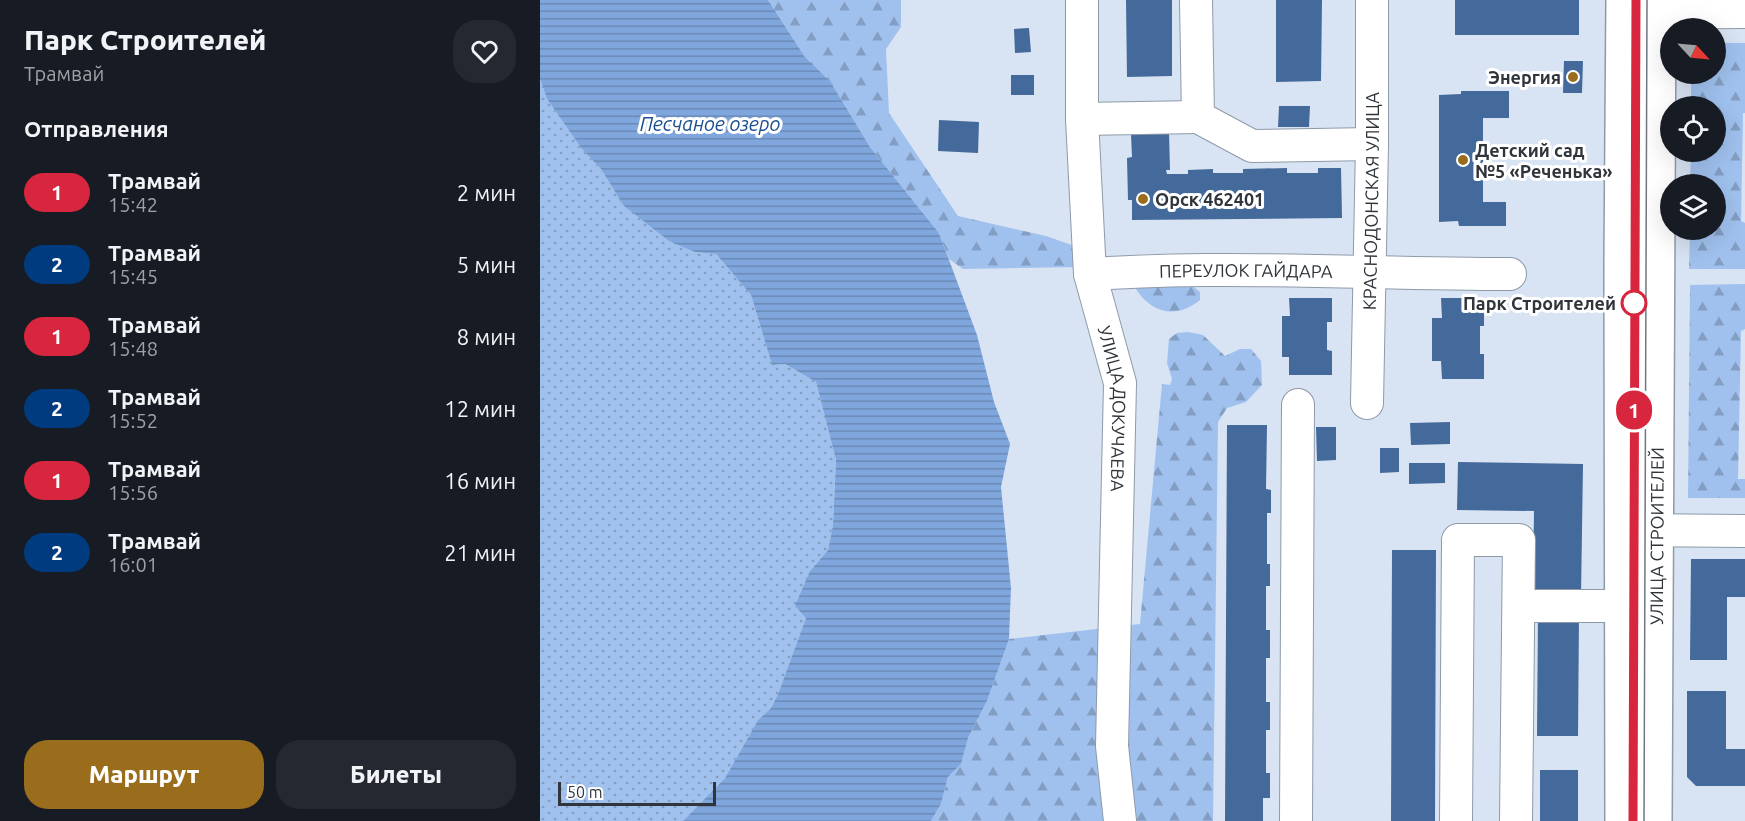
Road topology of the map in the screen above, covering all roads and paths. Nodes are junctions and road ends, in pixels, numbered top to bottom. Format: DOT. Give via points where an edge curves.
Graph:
graph roads {
  1 [pos="1082,0"];
  2 [pos="1196,0"];
  3 [pos="1372,0"];
  4 [pos="1659,6"];
  5 [pos="1623,7"];
  6 [pos="1745,12"];
  7 [pos="1198,117"];
  8 [pos="1082,119"];
  9 [pos="1372,144"];
  10 [pos="1369,272"];
  11 [pos="1510,273"];
  12 [pos="1090,274"];
  13 [pos="1367,403"];
  14 [pos="1298,405"];
  15 [pos="1622,445"];
  16 [pos="1657,445"];
  17 [pos="1622,530"];
  18 [pos="1656,531"];
  19 [pos="1745,531"];
  20 [pos="1519,606"];
  21 [pos="1656,606"];
  22 [pos="1621,607"];
  23 [pos="1120,821"];
  24 [pos="1296,821"];
  25 [pos="1456,821"];
  26 [pos="1516,821"];
  27 [pos="1622,821"];
  28 [pos="1655,821"];
  1 -- 8 [label="street, УЛИЦА ДОКУЧАЕВА"];
  2 -- 7 [label="street"];
  3 -- 9 [label="street, КРАСНОДОНСКАЯ УЛИЦА"];
  4 -- 5 [label="street"];
  4 -- 6 [label="street"];
  4 -- 16 [label="main road, УЛИЦА СТРОИТЕЛЕЙ"];
  5 -- 15 [label="main road, УЛИЦА СТРОИТЕЛЕЙ"];
  7 -- 8 [label="street"];
  7 -- 9 [label="street" via="1252,146"];
  8 -- 12 [label="street, УЛИЦА ДОКУЧАЕВА"];
  9 -- 10 [label="street, КРАСНОДОНСКАЯ УЛИЦА"];
  10 -- 11 [label="street, ПЕРЕУЛОК ГАЙДАРА"];
  10 -- 12 [label="street, ПЕРЕУЛОК ГАЙДАРА" via="1204,270"];
  10 -- 13 [label="street, КРАСНОДОНСКАЯ УЛИЦА"];
  12 -- 23 [label="street, УЛИЦА ДОКУЧАЕВА" via="1120,383 1112,746"];
  14 -- 24 [label="street"];
  15 -- 16 [label="street"];
  15 -- 17 [label="main road, УЛИЦА СТРОИТЕЛЕЙ"];
  16 -- 18 [label="main road, УЛИЦА СТРОИТЕЛЕЙ"];
  17 -- 18 [label="street"];
  17 -- 22 [label="main road, УЛИЦА СТРОИТЕЛЕЙ"];
  18 -- 19 [label="street"];
  18 -- 21 [label="main road, УЛИЦА СТРОИТЕЛЕЙ"];
  20 -- 22 [label="street"];
  20 -- 25 [label="street" via="1520,540 1458,540"];
  20 -- 26 [label="street"];
  21 -- 22 [label="street"];
  21 -- 28 [label="main road, УЛИЦА СТРОИТЕЛЕЙ"];
  22 -- 27 [label="main road, УЛИЦА СТРОИТЕЛЕЙ"];
}
